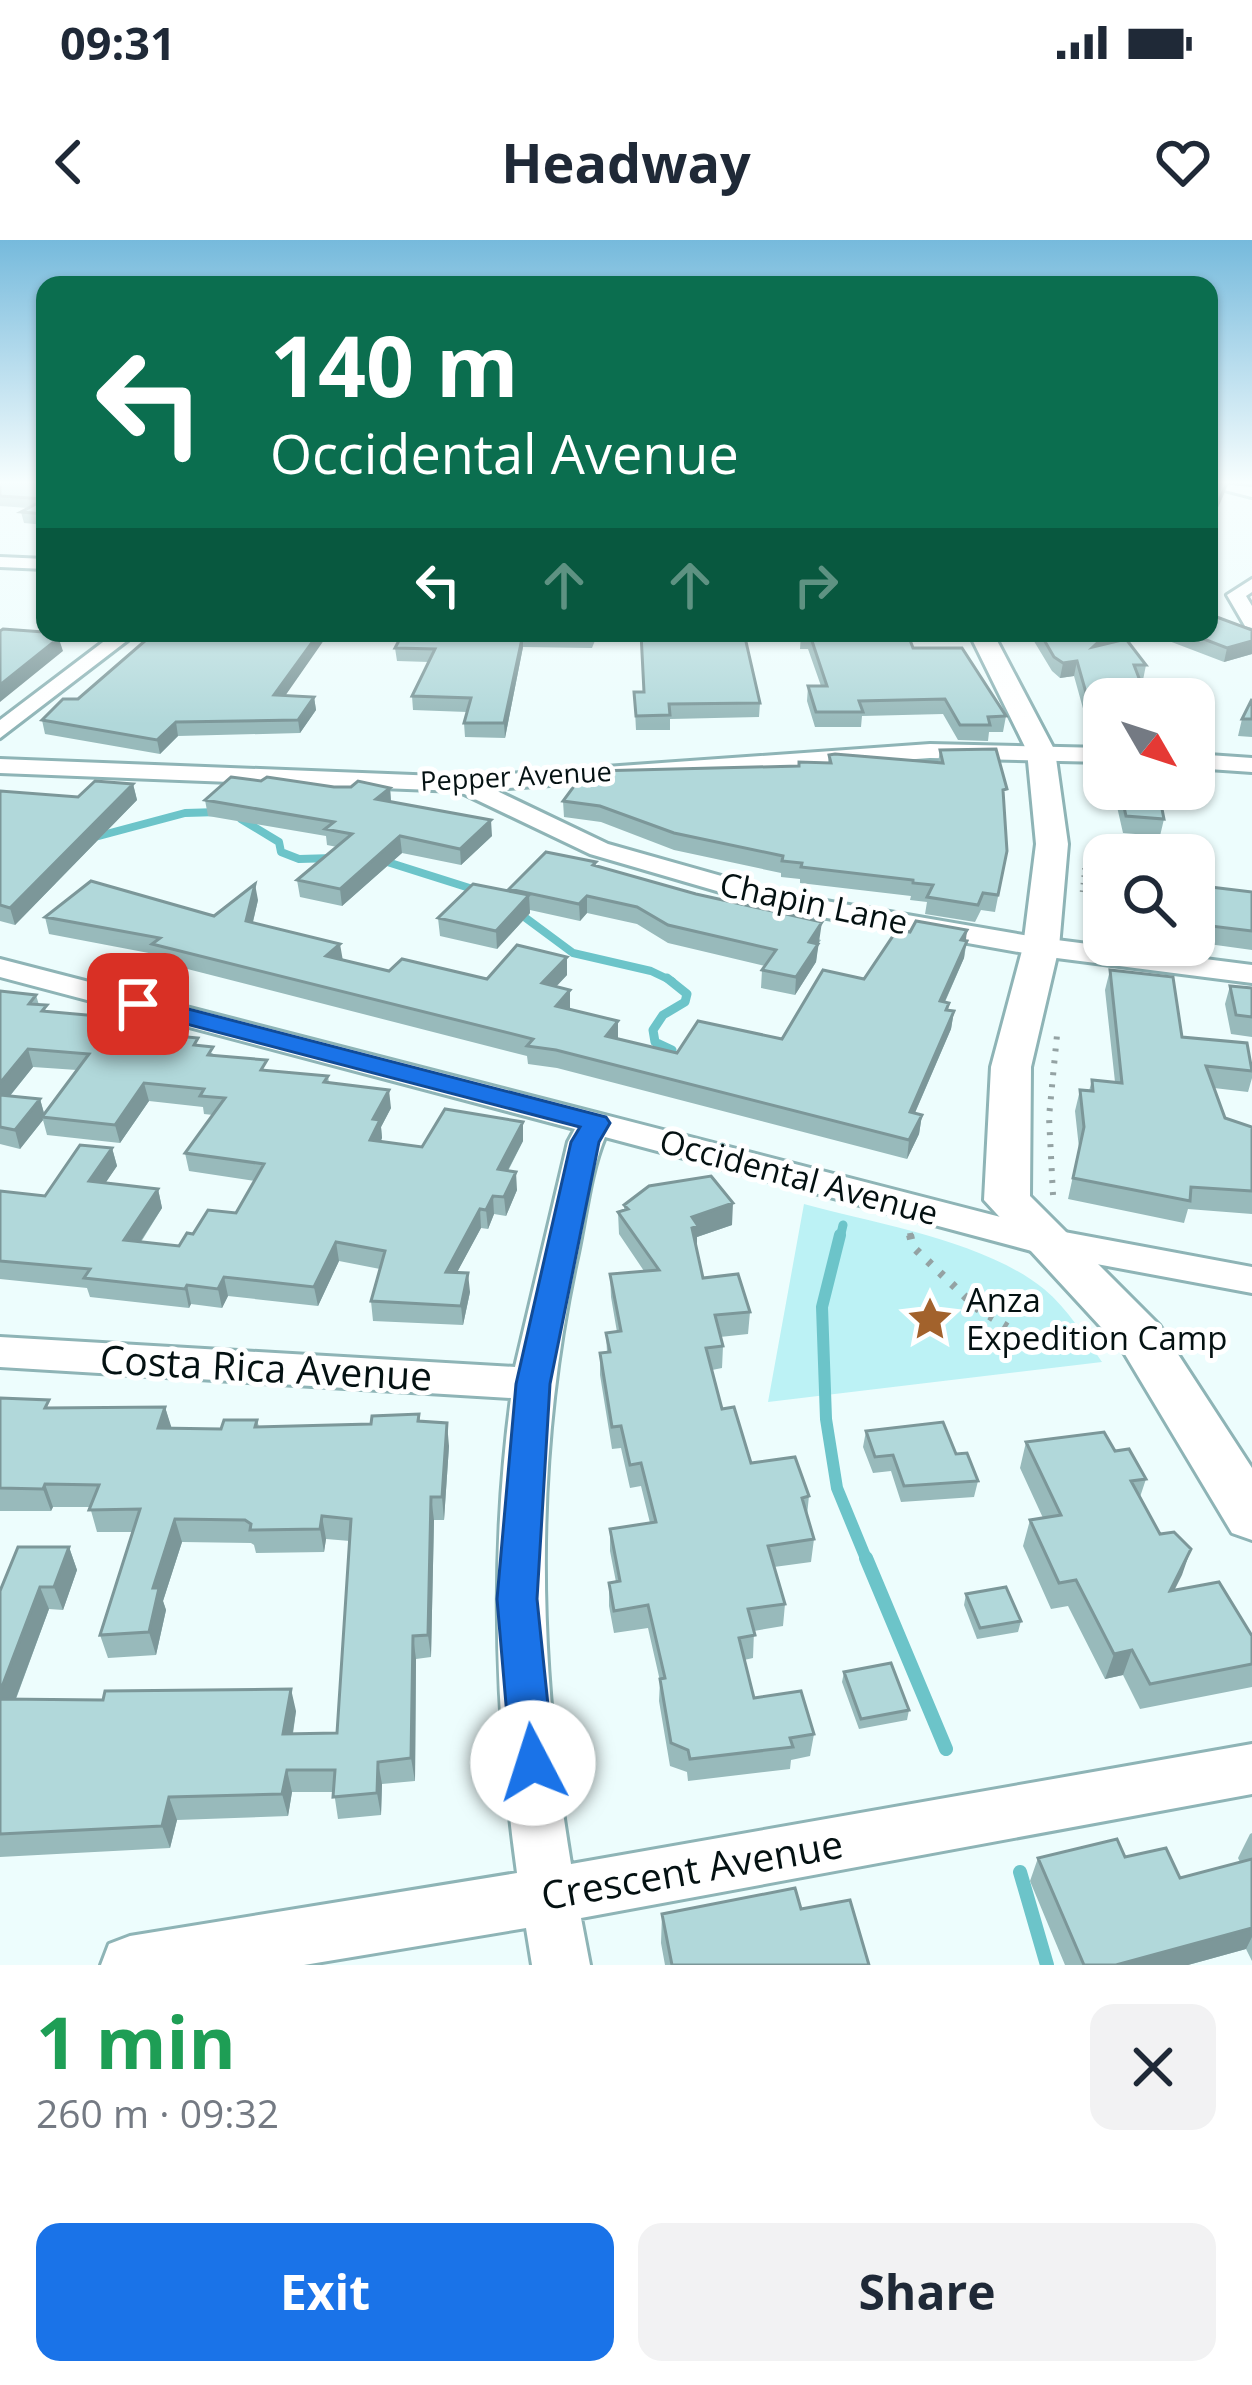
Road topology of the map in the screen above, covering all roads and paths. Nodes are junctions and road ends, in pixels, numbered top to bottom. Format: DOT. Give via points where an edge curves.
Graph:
graph roads {
  1 [pos="1252,584"];
  2 [pos="1252,622"];
  3 [pos="115,642"];
  4 [pos="986,642"];
  5 [pos="0,731"];
  6 [pos="1041,751"];
  7 [pos="1083,754"];
  8 [pos="1215,762"];
  9 [pos="1252,765"];
  10 [pos="0,766"];
  11 [pos="464,784"];
  12 [pos="1083,883"];
  13 [pos="1056,949"];
  14 [pos="0,968"];
  15 [pos="1252,974"];
  16 [pos="1058,1026"];
  17 [pos="596,1123"];
  18 [pos="904,1205"];
  19 [pos="1050,1223"];
  20 [pos="1252,1280"];
  21 [pos="1141,1338"];
  22 [pos="0,1352"];
  23 [pos="533,1384"];
  24 [pos="1252,1516"];
  25 [pos="1252,1769"];
  26 [pos="548,1895"];
  27 [pos="130,1965"];
  28 [pos="561,1965"];
  1 -- 2 [label="street" via="1236,595"];
  3 -- 5 [label="street"];
  4 -- 6 [label="street"];
  6 -- 7 [label="street, Pepper Avenue"];
  6 -- 11 [label="street, Pepper Avenue" via="907,752"];
  6 -- 13 [label="street"];
  8 -- 9 [label="street"];
  10 -- 11 [label="street, Pepper Avenue"];
  11 -- 13 [label="street, Chapin Lane" via="599,849 782,902"];
  12 -- 13 [label="path"];
  13 -- 15 [label="street, Chapin Lane"];
  13 -- 19 [label="street" via="1011,1067 1007,1201"];
  14 -- 17 [label="street, Occidental Avenue"];
  16 -- 19 [label="path"];
  17 -- 18 [label="street, Occidental Avenue"];
  17 -- 23 [label="street" via="585,1142"];
  18 -- 19 [label="street, Occidental Avenue"];
  18 -- 21 [label="path" via="913,1247 978,1309 1037,1345"];
  19 -- 20 [label="street, Occidental Avenue"];
  19 -- 21 [label="street"];
  21 -- 24 [label="street"];
  22 -- 23 [label="street, Costa Rica Avenue"];
  23 -- 26 [label="street" via="517,1599"];
  25 -- 26 [label="street, Crescent Avenue"];
  26 -- 27 [label="street, Crescent Avenue"];
  26 -- 28 [label="street"];
}
